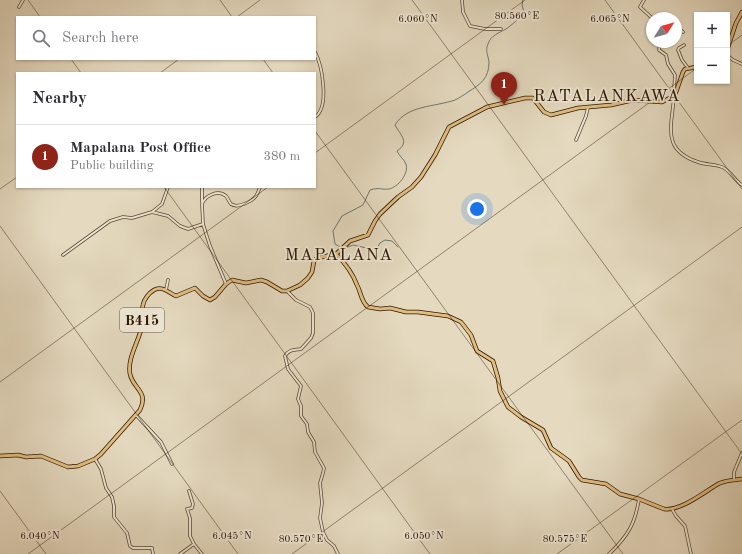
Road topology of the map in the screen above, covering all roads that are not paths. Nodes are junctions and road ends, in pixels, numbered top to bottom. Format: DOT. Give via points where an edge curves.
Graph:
graph roads {
  1 [pos="23,0"];
  2 [pos="462,0"];
  3 [pos="644,0"];
  4 [pos="19,7"];
  5 [pos="646,12"];
  6 [pos="742,12"];
  7 [pos="501,29"];
  8 [pos="684,46"];
  9 [pos="659,48"];
  10 [pos="728,48"];
  11 [pos="316,54"];
  12 [pos="730,58"];
  13 [pos="742,64"];
  14 [pos="694,67"];
  15 [pos="688,68"];
  16 [pos="676,92"];
  17 [pos="674,96"];
  18 [pos="588,107"];
  19 [pos="316,116"];
  20 [pos="576,140"];
  21 [pos="742,185"];
  22 [pos="168,188"];
  23 [pos="202,188"];
  24 [pos="260,188"];
  25 [pos="202,204"];
  26 [pos="152,212"];
  27 [pos="203,224"];
  28 [pos="336,254"];
  29 [pos="63,255"];
  30 [pos="168,280"];
  31 [pos="226,284"];
  32 [pos="166,290"];
  33 [pos="287,292"];
  34 [pos="136,414"];
  35 [pos="742,453"];
  36 [pos="0,456"];
  37 [pos="95,459"];
  38 [pos="172,464"];
  39 [pos="742,479"];
  40 [pos="734,480"];
  41 [pos="189,491"];
  42 [pos="640,499"];
  43 [pos="672,509"];
  44 [pos="194,544"];
  45 [pos="153,554"];
  46 [pos="180,554"];
  47 [pos="202,554"];
  48 [pos="338,554"];
  49 [pos="609,554"];
  50 [pos="691,554"];
  1 -- 4 [label="street"];
  2 -- 7 [label="street" via="463,12 470,26 484,30"];
  3 -- 5 [label="street" via="640,7"];
  6 -- 10 [label="main road"];
  8 -- 15 [label="street" via="678,50"];
  9 -- 16 [label="street" via="675,73"];
  11 -- 19 [label="street" via="324,95 321,110"];
  12 -- 13 [label="street"];
  14 -- 15 [label="main road"];
  15 -- 16 [label="main road" via="683,72"];
  16 -- 17 [label="main road"];
  17 -- 18 [label="main road" via="662,102 633,100"];
  17 -- 21 [label="street" via="670,132 674,146 681,154 698,162 727,169 734,180"];
  18 -- 20 [label="street"];
  18 -- 28 [label="main road" via="551,115 544,112 533,98 525,98 487,106 462,119 449,127 421,177 384,210 368,235 350,241"];
  22 -- 26 [label="street" via="162,204"];
  23 -- 25 [label="street"];
  24 -- 25 [label="street" via="254,198 242,205 231,204 226,196 216,194 209,196"];
  25 -- 27 [label="street"];
  26 -- 27 [label="street" via="168,216 188,229"];
  26 -- 29 [label="street" via="110,221"];
  27 -- 31 [label="street"];
  28 -- 33 [label="main road" via="316,258 308,278"];
  28 -- 42 [label="main road" via="349,269 358,285 362,300 368,307 437,314 461,322 471,335 477,351 493,362 500,391 508,406 543,430 551,448 569,461 582,480 606,484 620,494"];
  30 -- 32 [label="street"];
  31 -- 32 [label="main road, B415" via="210,300 195,288 176,296"];
  31 -- 33 [label="main road" via="232,280 246,283 261,280"];
  32 -- 34 [label="main road, B415" via="153,290 143,305 142,326 129,367 130,375 143,398 142,407"];
  33 -- 48 [label="street" via="310,307 313,313 311,338 302,349 294,349 286,356 288,370 301,386 298,399 301,416 307,424 315,452 324,468 320,483 320,518 323,532"];
  34 -- 37 [label="main road, B415"];
  34 -- 38 [label="street" via="161,442"];
  35 -- 40 [label="street" via="734,472"];
  36 -- 37 [label="main road, B415" via="41,456 68,467"];
  37 -- 45 [label="street" via="112,497 114,517 127,533 130,546 152,548"];
  39 -- 40 [label="main road"];
  40 -- 43 [label="main road" via="721,483"];
  41 -- 44 [label="street" via="193,504 192,508 187,509 190,536"];
  42 -- 43 [label="main road" via="664,509"];
  42 -- 49 [label="street" via="631,528"];
  43 -- 50 [label="street" via="685,526"];
  44 -- 46 [label="street"];
  44 -- 47 [label="street"];
}
